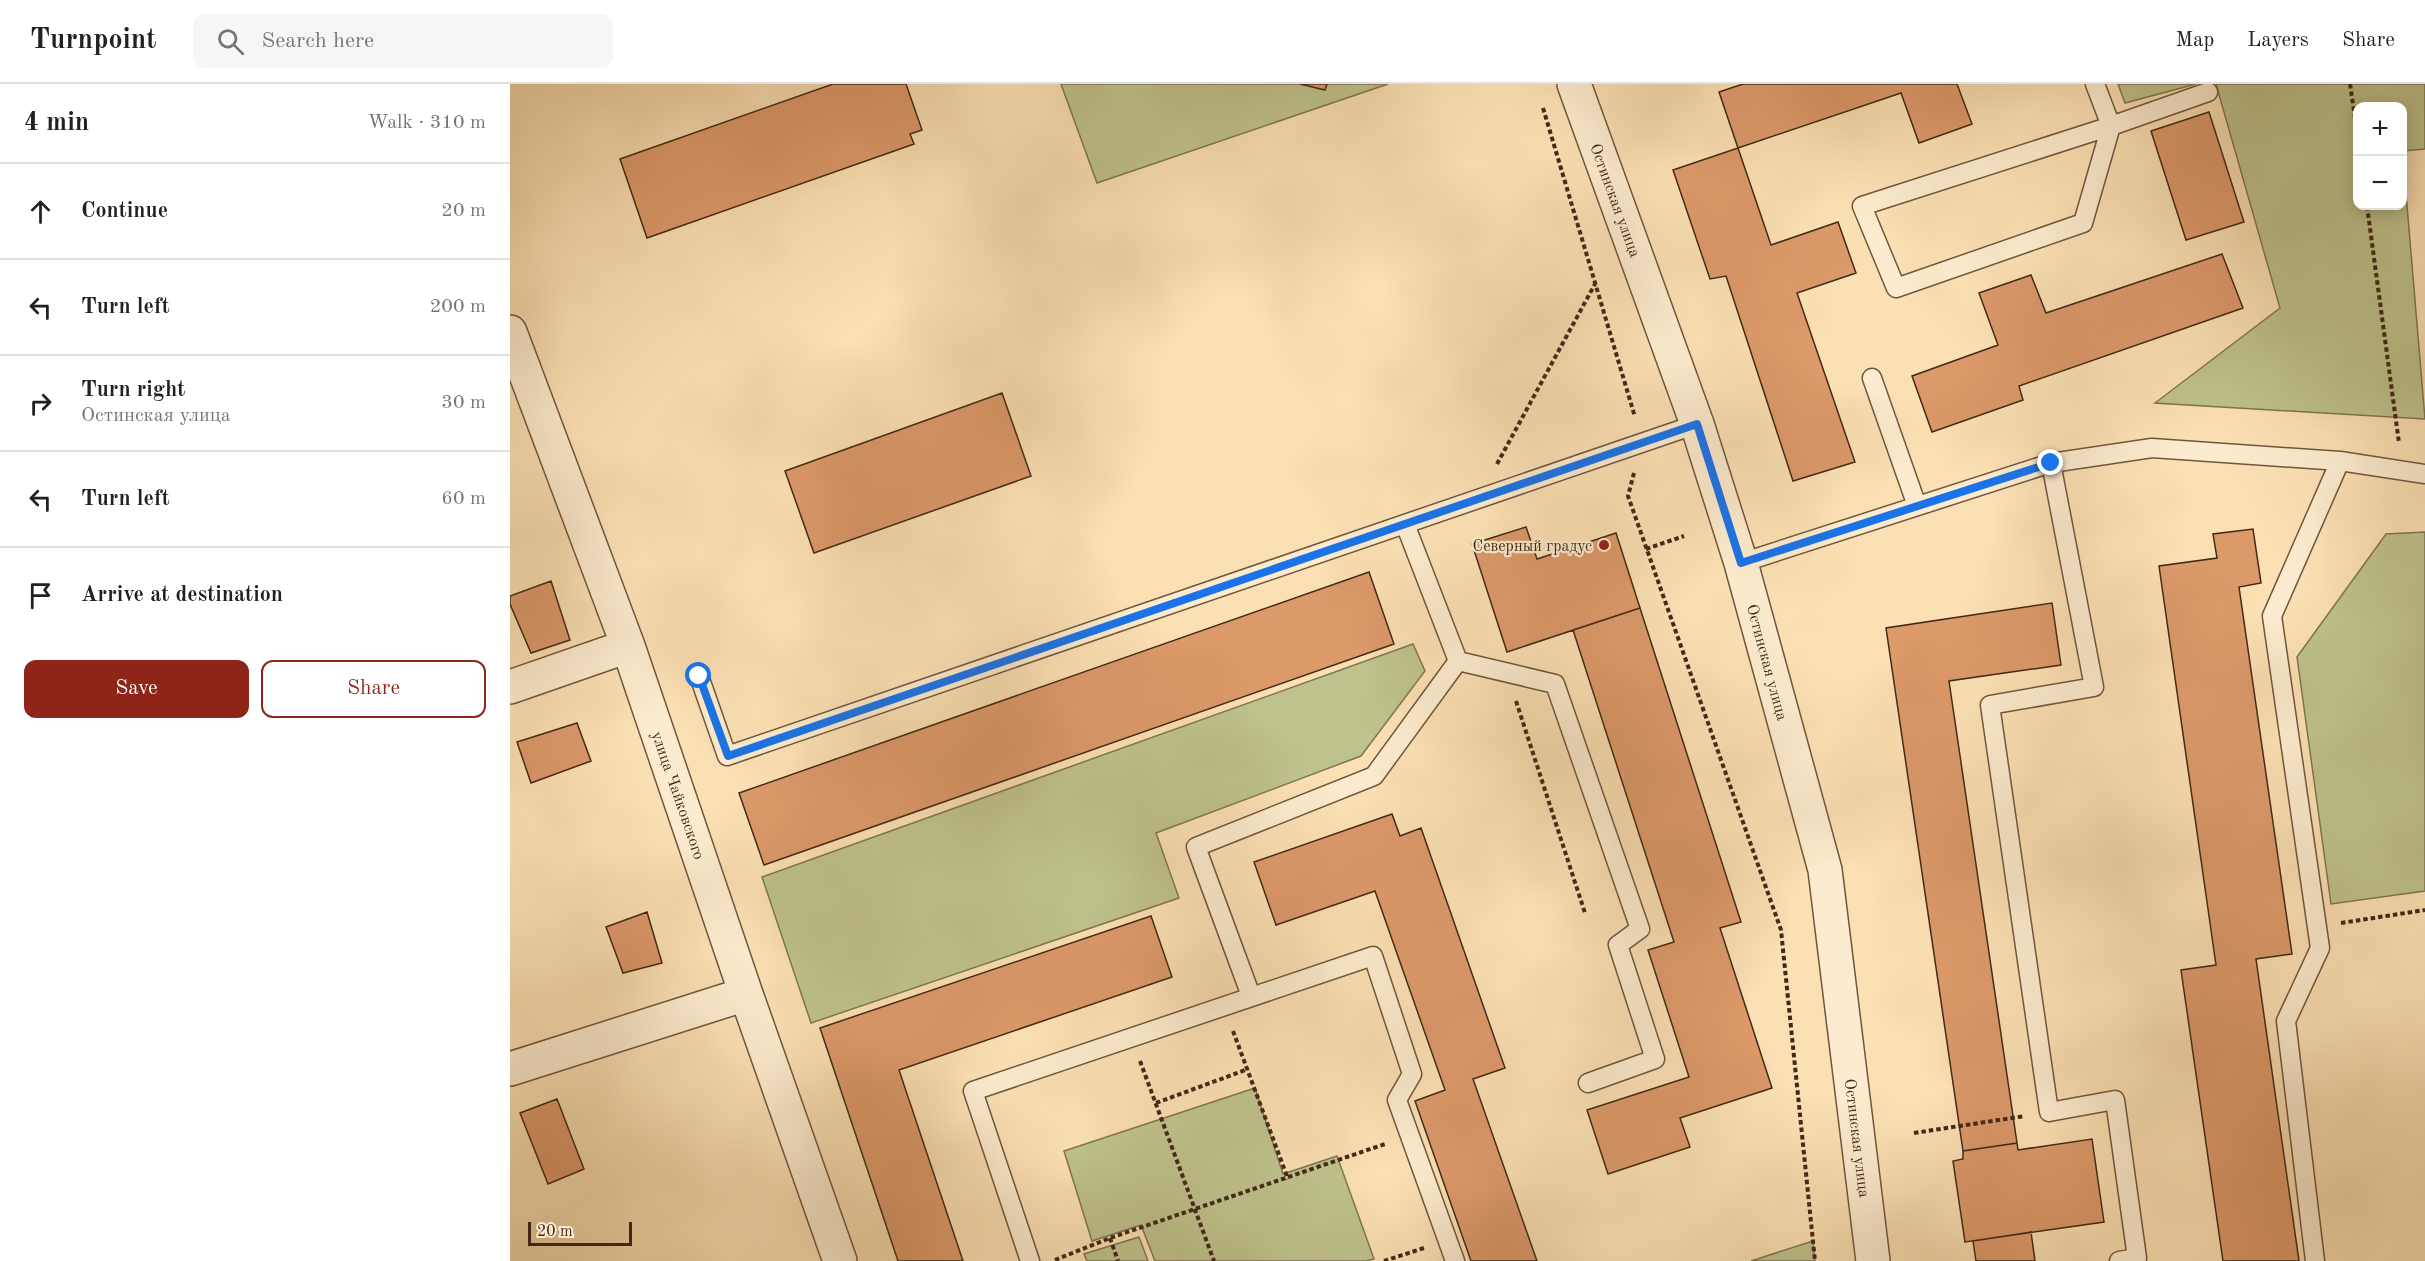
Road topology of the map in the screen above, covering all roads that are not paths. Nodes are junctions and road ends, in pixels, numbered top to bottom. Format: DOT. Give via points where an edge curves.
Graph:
graph roads {
  1 [pos="1574,84"];
  2 [pos="2095,84"];
  3 [pos="2208,92"];
  4 [pos="2111,126"];
  5 [pos="510,332"];
  6 [pos="1872,378"];
  7 [pos="1697,424"];
  8 [pos="2340,461"];
  9 [pos="2051,463"];
  10 [pos="2425,474"];
  11 [pos="1917,506"];
  12 [pos="1405,524"];
  13 [pos="1741,563"];
  14 [pos="628,646"];
  15 [pos="1458,661"];
  16 [pos="699,676"];
  17 [pos="510,687"];
  18 [pos="746,994"];
  19 [pos="1251,996"];
  20 [pos="510,1069"];
  21 [pos="1588,1083"];
  22 [pos="840,1261"];
  23 [pos="1030,1261"];
  24 [pos="1455,1261"];
  25 [pos="1873,1261"];
  26 [pos="2119,1261"];
  27 [pos="2314,1261"];
  1 -- 7 [label="street, Остинская улица"];
  2 -- 4 [label="lane"];
  3 -- 4 [label="lane"];
  4 -- 4 [label="lane" via="1862,206 1896,288 2083,223"];
  5 -- 14 [label="street, улица Чайковского"];
  6 -- 11 [label="lane"];
  7 -- 12 [label="lane"];
  7 -- 13 [label="street, Остинская улица"];
  8 -- 9 [label="lane" via="2152,448"];
  8 -- 10 [label="lane"];
  8 -- 27 [label="lane" via="2272,616 2320,948 2286,1021"];
  9 -- 11 [label="lane"];
  9 -- 26 [label="lane" via="2094,687 1990,705 2049,1113 2115,1100 2138,1258"];
  11 -- 13 [label="lane"];
  12 -- 15 [label="lane"];
  12 -- 16 [label="lane" via="728,756"];
  13 -- 25 [label="street, Остинская улица" via="1825,870"];
  14 -- 17 [label="street"];
  14 -- 18 [label="street, улица Чайковского"];
  15 -- 19 [label="lane" via="1374,776 1196,847"];
  15 -- 21 [label="lane" via="1555,684 1640,929 1618,945 1655,1059"];
  18 -- 20 [label="street"];
  18 -- 22 [label="street, улица Чайковского"];
  19 -- 23 [label="lane" via="973,1091"];
  19 -- 24 [label="lane" via="1373,956 1412,1074 1397,1100"];
}
